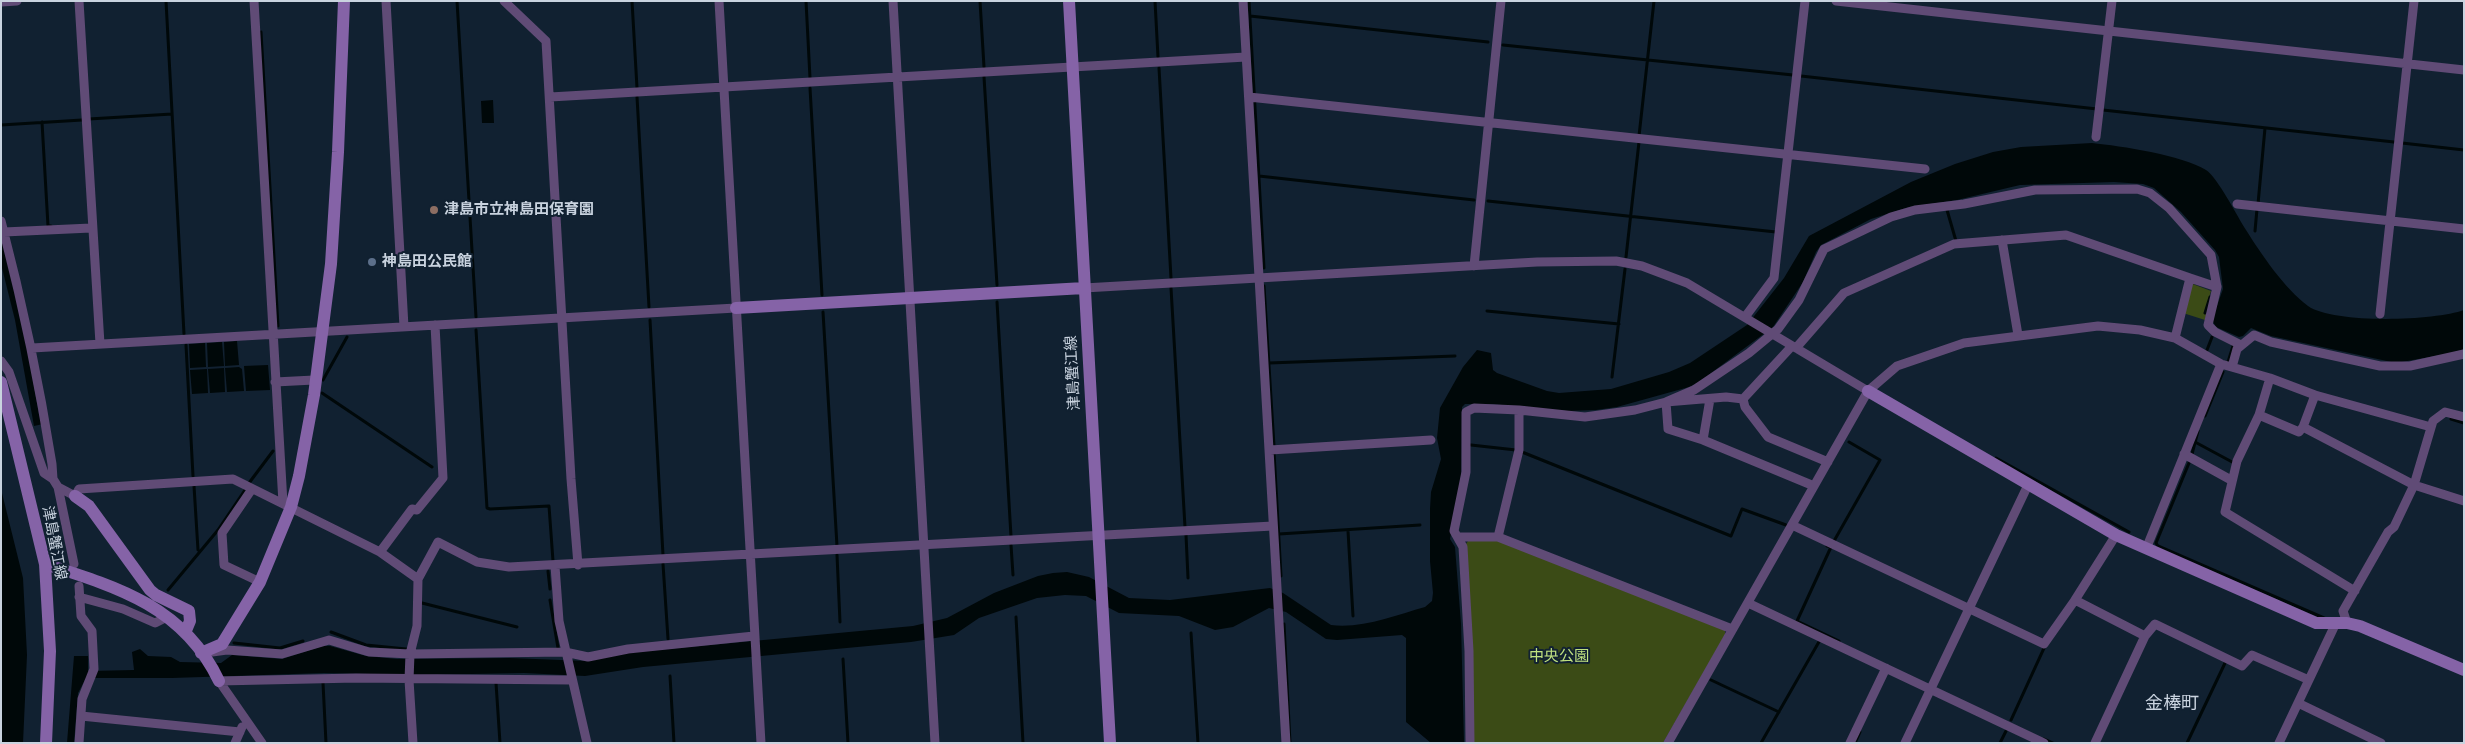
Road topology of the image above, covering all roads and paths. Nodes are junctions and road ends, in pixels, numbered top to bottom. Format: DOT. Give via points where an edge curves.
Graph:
graph roads {
  1 [pos="17,1"];
  2 [pos="79,1"];
  3 [pos="254,1"];
  4 [pos="344,1"];
  5 [pos="386,1"];
  6 [pos="504,1"];
  7 [pos="719,1"];
  8 [pos="893,1"];
  9 [pos="1068,1"];
  10 [pos="1244,1"];
  11 [pos="1501,1"];
  12 [pos="1805,1"];
  13 [pos="1836,1"];
  14 [pos="2112,1"];
  15 [pos="2414,1"];
  16 [pos="1,2"];
  17 [pos="2109,31"];
  18 [pos="1246,57"];
  19 [pos="2407,64"];
  20 [pos="1072,67"];
  21 [pos="2464,70"];
  22 [pos="898,77"];
  23 [pos="724,88"];
  24 [pos="550,97"];
  25 [pos="1252,97"];
  26 [pos="1488,122"];
  27 [pos="2096,137"];
  28 [pos="1788,155"];
  29 [pos="1925,169"];
  30 [pos="2237,204"];
  31 [pos="1,221"];
  32 [pos="2390,221"];
  33 [pos="91,228"];
  34 [pos="2464,229"];
  35 [pos="4,232"];
  36 [pos="2002,240"];
  37 [pos="1474,266"];
  38 [pos="1259,278"];
  39 [pos="2190,278"];
  40 [pos="2217,287"];
  41 [pos="1084,288"];
  42 [pos="910,298"];
  43 [pos="736,308"];
  44 [pos="2380,314"];
  45 [pos="1747,317"];
  46 [pos="564,318"];
  47 [pos="435,326"];
  48 [pos="404,327"];
  49 [pos="323,332"];
  50 [pos="1772,333"];
  51 [pos="273,334"];
  52 [pos="2018,335"];
  53 [pos="2175,338"];
  54 [pos="100,344"];
  55 [pos="2241,345"];
  56 [pos="1794,347"];
  57 [pos="32,348"];
  58 [pos="2464,354"];
  59 [pos="1,361"];
  60 [pos="2221,364"];
  61 [pos="2232,367"];
  62 [pos="2270,378"];
  63 [pos="314,380"];
  64 [pos="1,382"];
  65 [pos="275,382"];
  66 [pos="1868,392"];
  67 [pos="2315,395"];
  68 [pos="1710,399"];
  69 [pos="1743,399"];
  70 [pos="1666,402"];
  71 [pos="1519,410"];
  72 [pos="2259,416"];
  73 [pos="2464,418"];
  74 [pos="2303,427"];
  75 [pos="2431,427"];
  76 [pos="1431,440"];
  77 [pos="1703,440"];
  78 [pos="1270,450"];
  79 [pos="2184,454"];
  80 [pos="1828,462"];
  81 [pos="53,479"];
  82 [pos="2231,480"];
  83 [pos="2028,485"];
  84 [pos="2414,485"];
  85 [pos="1814,486"];
  86 [pos="58,488"];
  87 [pos="252,489"];
  88 [pos="74,496"];
  89 [pos="2464,501"];
  90 [pos="287,505"];
  91 [pos="1792,525"];
  92 [pos="1273,526"];
  93 [pos="1098,535"];
  94 [pos="2116,535"];
  95 [pos="1458,537"];
  96 [pos="1498,537"];
  97 [pos="924,546"];
  98 [pos="2146,549"];
  99 [pos="380,552"];
  100 [pos="750,555"];
  101 [pos="45,564"];
  102 [pos="74,564"];
  103 [pos="578,565"];
  104 [pos="555,566"];
  105 [pos="418,579"];
  106 [pos="260,582"];
  107 [pos="78,586"];
  108 [pos="2355,590"];
  109 [pos="79,597"];
  110 [pos="2075,600"];
  111 [pos="1748,603"];
  112 [pos="1970,609"];
  113 [pos="167,617"];
  114 [pos="2341,624"];
  115 [pos="1732,629"];
  116 [pos="185,634"];
  117 [pos="2145,636"];
  118 [pos="755,638"];
  119 [pos="410,654"];
  120 [pos="565,654"];
  121 [pos="205,657"];
  122 [pos="1886,668"];
  123 [pos="2464,670"];
  124 [pos="571,679"];
  125 [pos="219,680"];
  126 [pos="409,680"];
  127 [pos="2308,680"];
  128 [pos="1930,689"];
  129 [pos="2298,703"];
  130 [pos="80,716"];
  131 [pos="246,720"];
  132 [pos="240,732"];
  133 [pos="46,743"];
  134 [pos="79,743"];
  135 [pos="235,743"];
  136 [pos="262,743"];
  137 [pos="413,743"];
  138 [pos="587,743"];
  139 [pos="761,743"];
  140 [pos="935,743"];
  141 [pos="1110,743"];
  142 [pos="1286,743"];
  143 [pos="1470,743"];
  144 [pos="1668,743"];
  145 [pos="1850,743"];
  146 [pos="1905,743"];
  147 [pos="2044,743"];
  148 [pos="2095,743"];
  149 [pos="2279,743"];
  150 [pos="2381,743"];
  1 -- 16 [label="street"];
  2 -- 33 [label="street"];
  3 -- 51 [label="street"];
  4 -- 49 [label="street" via="337,171"];
  5 -- 48 [label="street"];
  6 -- 24 [label="street" via="546,41"];
  7 -- 23 [label="street"];
  8 -- 22 [label="street"];
  9 -- 20 [label="street, 津島蟹江線"];
  10 -- 18 [label="street"];
  11 -- 26 [label="street"];
  12 -- 28 [label="street"];
  13 -- 17 [label="street"];
  14 -- 17 [label="street"];
  15 -- 19 [label="street"];
  17 -- 19 [label="street"];
  17 -- 27 [label="street"];
  18 -- 20 [label="street"];
  18 -- 25 [label="street"];
  19 -- 21 [label="street"];
  19 -- 32 [label="street"];
  20 -- 22 [label="street"];
  20 -- 41 [label="street, 津島蟹江線"];
  22 -- 23 [label="street"];
  22 -- 42 [label="street"];
  23 -- 24 [label="street"];
  23 -- 43 [label="street"];
  24 -- 46 [label="street"];
  25 -- 26 [label="street"];
  25 -- 38 [label="street"];
  26 -- 28 [label="street"];
  26 -- 37 [label="street"];
  28 -- 29 [label="street"];
  28 -- 45 [label="street" via="1774,278"];
  30 -- 32 [label="street"];
  31 -- 35 [label="street"];
  32 -- 34 [label="street"];
  32 -- 44 [label="street"];
  33 -- 35 [label="street"];
  33 -- 54 [label="street"];
  35 -- 57 [label="street"];
  36 -- 39 [label="street" via="2066,234"];
  36 -- 52 [label="street"];
  36 -- 56 [label="street" via="1954,244 1844,293"];
  37 -- 38 [label="street"];
  37 -- 45 [label="street" via="1616,261 1664,273"];
  38 -- 41 [label="street"];
  38 -- 78 [label="street"];
  39 -- 40 [label="street"];
  39 -- 53 [label="street"];
  40 -- 50 [label="street" via="2212,255 2169,208 2150,193 2123,188 2035,190 1904,213 1880,221 1824,249 1799,300"];
  40 -- 55 [label="street" via="2208,324 2215,332"];
  41 -- 42 [label="street"];
  41 -- 93 [label="street, 津島蟹江線"];
  42 -- 43 [label="street"];
  42 -- 97 [label="street"];
  43 -- 46 [label="street"];
  43 -- 100 [label="street"];
  45 -- 50 [label="street"];
  46 -- 47 [label="street"];
  46 -- 103 [label="street"];
  47 -- 48 [label="street"];
  47 -- 99 [label="street" via="443,478 417,510 412,508"];
  48 -- 49 [label="street"];
  49 -- 51 [label="street"];
  49 -- 63 [label="street"];
  50 -- 56 [label="street"];
  50 -- 70 [label="street" via="1749,353 1694,390"];
  51 -- 54 [label="street"];
  51 -- 65 [label="street"];
  52 -- 53 [label="street" via="2098,326 2140,330"];
  52 -- 66 [label="street" via="1964,343 1897,366"];
  53 -- 60 [label="street"];
  54 -- 57 [label="street"];
  55 -- 58 [label="street" via="2254,335 2271,342 2388,366 2410,366"];
  55 -- 61 [label="street"];
  56 -- 66 [label="street"];
  56 -- 69 [label="street"];
  57 -- 81 [label="street"];
  59 -- 81 [label="street" via="9,372 44,473"];
  60 -- 61 [label="street"];
  60 -- 79 [label="street"];
  61 -- 62 [label="street"];
  62 -- 67 [label="street"];
  62 -- 72 [label="street"];
  63 -- 65 [label="street"];
  63 -- 90 [label="street" via="305,442"];
  64 -- 101 [label="street, 津島蟹江線"];
  65 -- 90 [label="street"];
  66 -- 80 [label="street"];
  66 -- 83 [label="street"];
  67 -- 74 [label="street"];
  67 -- 75 [label="street"];
  68 -- 69 [label="street"];
  68 -- 70 [label="street"];
  68 -- 77 [label="street"];
  69 -- 80 [label="street" via="1768,438"];
  70 -- 71 [label="street" via="1586,417"];
  70 -- 77 [label="street" via="1668,428"];
  71 -- 95 [label="street" via="1474,408 1466,412 1466,472 1454,531"];
  71 -- 96 [label="street" via="1519,450"];
  72 -- 74 [label="street" via="2298,432"];
  72 -- 82 [label="street" via="2236,461"];
  73 -- 75 [label="street" via="2445,412 2433,421"];
  74 -- 84 [label="street"];
  75 -- 84 [label="street"];
  76 -- 78 [label="street"];
  77 -- 85 [label="street"];
  78 -- 92 [label="street"];
  79 -- 82 [label="street"];
  79 -- 98 [label="street"];
  80 -- 85 [label="street"];
  81 -- 86 [label="street"];
  82 -- 108 [label="street" via="2225,512"];
  83 -- 94 [label="street"];
  83 -- 112 [label="street"];
  84 -- 89 [label="street"];
  84 -- 108 [label="street" via="2394,527"];
  85 -- 91 [label="street"];
  86 -- 88 [label="street"];
  86 -- 102 [label="street"];
  87 -- 88 [label="street" via="233,479 79,488"];
  87 -- 90 [label="street"];
  87 -- 106 [label="street" via="222,533 224,564"];
  88 -- 116 [label="street" via="89,506 150,590 189,611 190,621"];
  90 -- 99 [label="street"];
  90 -- 106 [label="street"];
  91 -- 111 [label="street"];
  91 -- 112 [label="street"];
  92 -- 93 [label="street"];
  92 -- 142 [label="street"];
  93 -- 97 [label="street"];
  93 -- 141 [label="street, 津島蟹江線"];
  94 -- 98 [label="street"];
  94 -- 110 [label="street"];
  95 -- 96 [label="street"];
  95 -- 143 [label="street" via="1463,547"];
  96 -- 115 [label="street"];
  97 -- 100 [label="street"];
  97 -- 140 [label="street"];
  98 -- 114 [label="street" via="2316,623"];
  99 -- 105 [label="street"];
  100 -- 103 [label="street"];
  100 -- 118 [label="street"];
  101 -- 113 [label="street" via="124,591"];
  101 -- 133 [label="street, 津島蟹江線" via="50,651"];
  103 -- 104 [label="street"];
  104 -- 105 [label="street" via="492,566 438,542"];
  104 -- 120 [label="street"];
  105 -- 119 [label="street" via="417,626"];
  106 -- 121 [label="street" via="222,644"];
  107 -- 109 [label="street"];
  108 -- 114 [label="street" via="2343,611"];
  109 -- 113 [label="street" via="123,609 155,623"];
  109 -- 130 [label="street" via="81,616 92,631 94,669 82,699"];
  110 -- 112 [label="street" via="2044,644"];
  110 -- 117 [label="street"];
  111 -- 115 [label="street"];
  111 -- 122 [label="street"];
  112 -- 128 [label="street"];
  113 -- 116 [label="street"];
  114 -- 123 [label="street" via="2360,626"];
  114 -- 127 [label="street"];
  115 -- 144 [label="street"];
  116 -- 121 [label="street"];
  117 -- 127 [label="street" via="2155,624 2242,666 2252,655"];
  117 -- 148 [label="street"];
  118 -- 120 [label="street" via="628,649 588,656"];
  118 -- 139 [label="street"];
  119 -- 120 [label="street"];
  119 -- 121 [label="street" via="369,652 329,640 282,654 227,650"];
  119 -- 126 [label="street"];
  120 -- 124 [label="street"];
  121 -- 125 [label="street"];
  122 -- 128 [label="street"];
  122 -- 145 [label="street"];
  124 -- 126 [label="street"];
  124 -- 138 [label="street"];
  125 -- 126 [label="street"];
  125 -- 131 [label="street"];
  126 -- 137 [label="street"];
  127 -- 129 [label="street"];
  128 -- 146 [label="street"];
  128 -- 147 [label="street"];
  129 -- 149 [label="street"];
  129 -- 150 [label="street"];
  130 -- 132 [label="street"];
  130 -- 134 [label="street"];
  131 -- 132 [label="street"];
  131 -- 136 [label="street"];
  132 -- 135 [label="street"];
}
